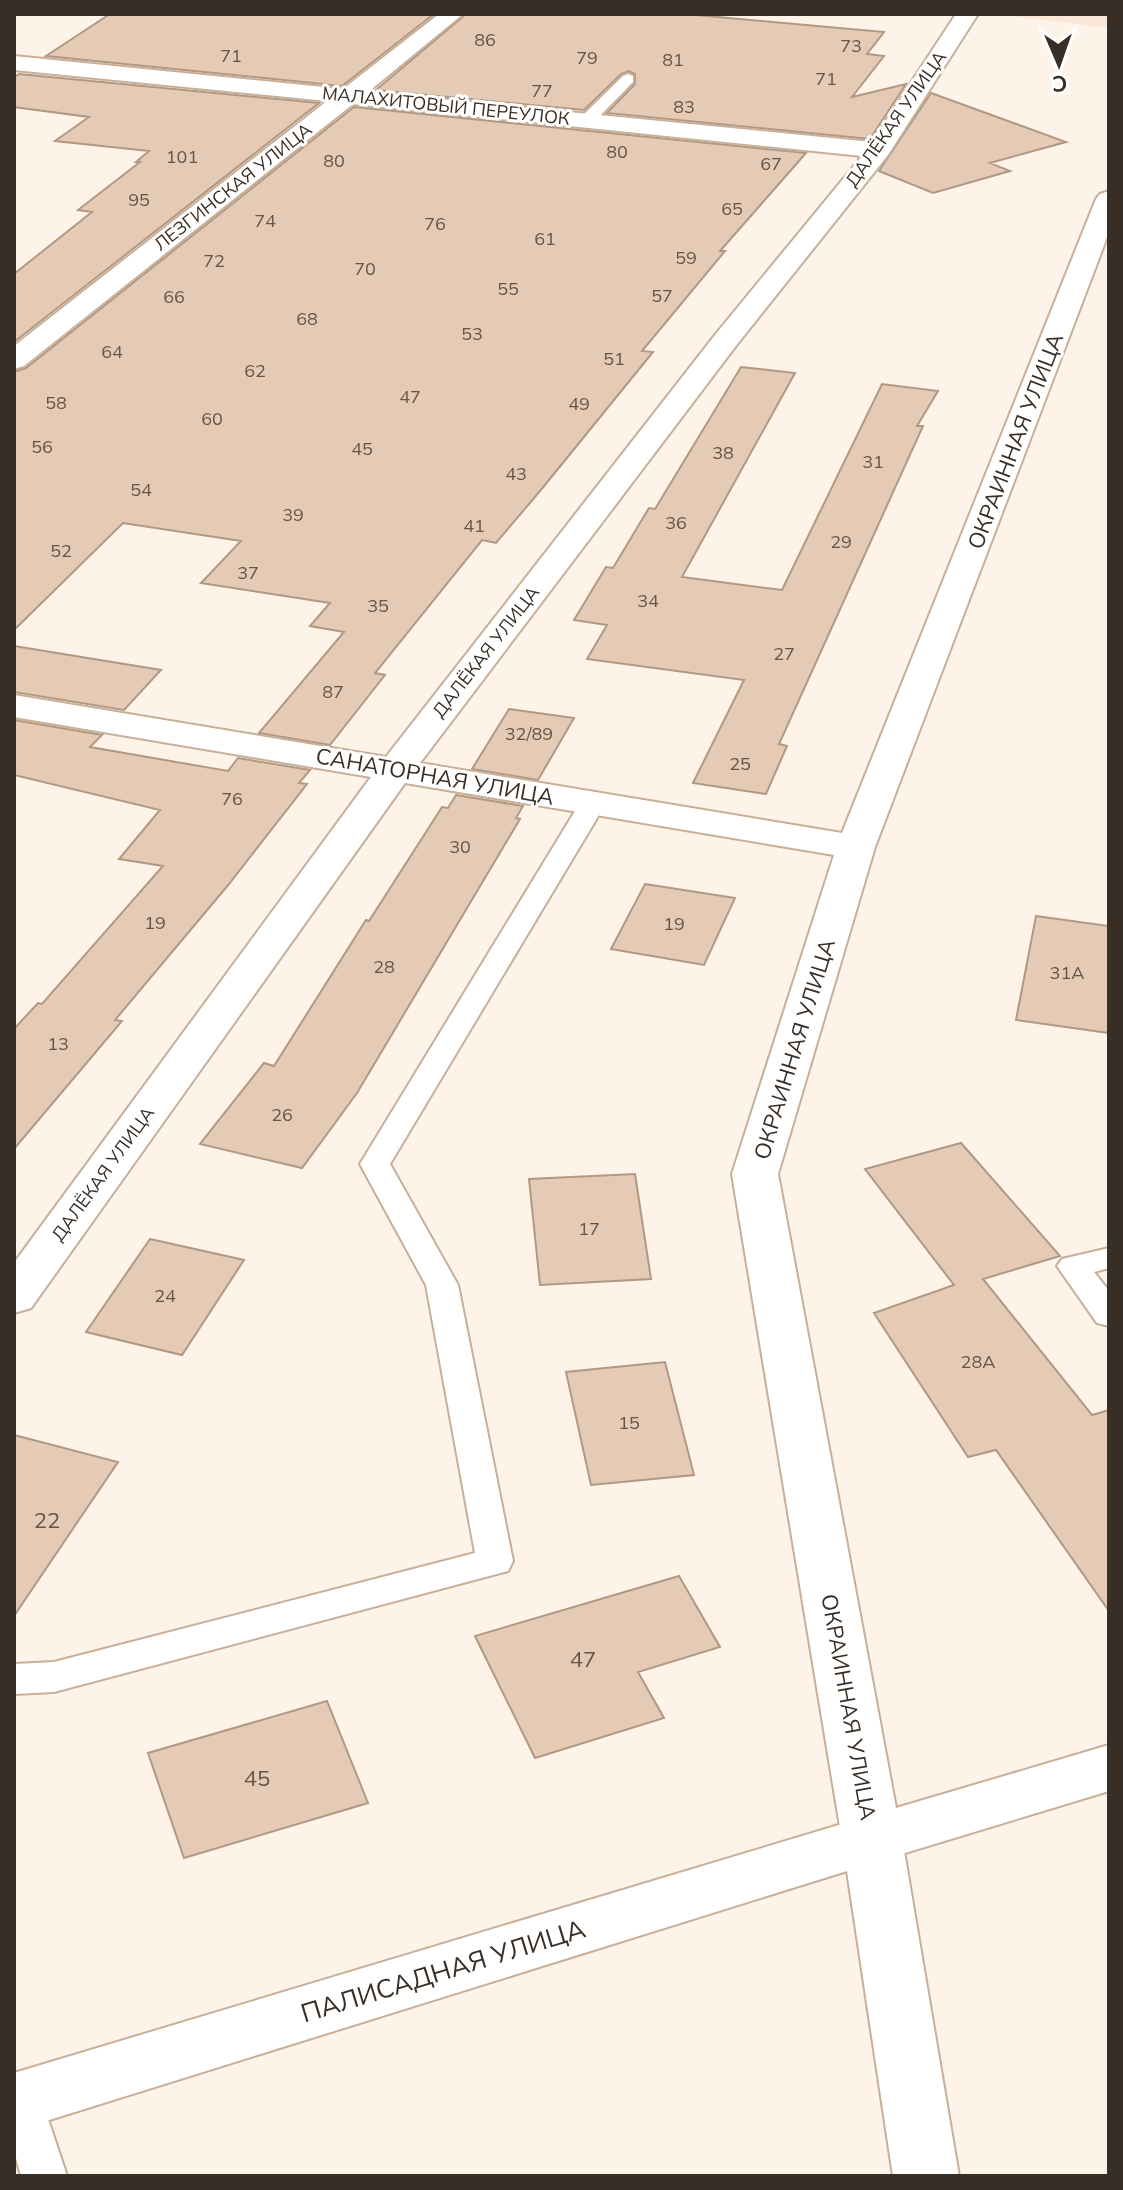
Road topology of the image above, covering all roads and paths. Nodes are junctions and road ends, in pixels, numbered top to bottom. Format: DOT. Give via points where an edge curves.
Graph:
graph roads {
  1 [pos="452,14"];
  2 [pos="967,14"];
  3 [pos="14,63"];
  4 [pos="628,79"];
  5 [pos="349,96"];
  6 [pos="587,120"];
  7 [pos="879,150"];
  8 [pos="1109,199"];
  9 [pos="14,360"];
  10 [pos="14,706"];
  11 [pos="395,770"];
  12 [pos="593,803"];
  13 [pos="856,847"];
  14 [pos="1109,1258"];
  15 [pos="14,1297"];
  16 [pos="1109,1315"];
  17 [pos="14,1679"];
  18 [pos="1109,1768"];
  19 [pos="872,1839"];
  20 [pos="17,2101"];
  21 [pos="44,2176"];
  22 [pos="926,2176"];
  1 -- 5 [label="street, ЛЕЗГИНСКАЯ УЛИЦА"];
  2 -- 7 [label="street, ДАЛЁКАЯ УЛИЦА"];
  3 -- 5 [label="street, МАЛАХИТОВЫЙ ПЕРЕУЛОК"];
  4 -- 6 [label="lane"];
  5 -- 6 [label="street, МАЛАХИТОВЫЙ ПЕРЕУЛОК"];
  5 -- 9 [label="street, ЛЕЗГИНСКАЯ УЛИЦА"];
  6 -- 7 [label="street, МАЛАХИТОВЫЙ ПЕРЕУЛОК"];
  7 -- 11 [label="street, ДАЛЁКАЯ УЛИЦА"];
  8 -- 13 [label="street, ОКРАИННАЯ УЛИЦА"];
  10 -- 11 [label="street, САНАТОРНАЯ УЛИЦА"];
  11 -- 12 [label="street, САНАТОРНАЯ УЛИЦА"];
  11 -- 15 [label="street, ДАЛЁКАЯ УЛИЦА"];
  12 -- 13 [label="street, САНАТОРНАЯ УЛИЦА"];
  12 -- 17 [label="lane" via="375,1164 442,1285 495,1561 54,1677"];
  13 -- 19 [label="street, ОКРАИННАЯ УЛИЦА" via="755,1174"];
  14 -- 16 [label="lane" via="1073,1266"];
  18 -- 19 [label="street, ПАЛИСАДНАЯ УЛИЦА"];
  19 -- 20 [label="street, ПАЛИСАДНАЯ УЛИЦА"];
  19 -- 22 [label="street, ОКРАИННАЯ УЛИЦА"];
  20 -- 21 [label="lane"];
}
